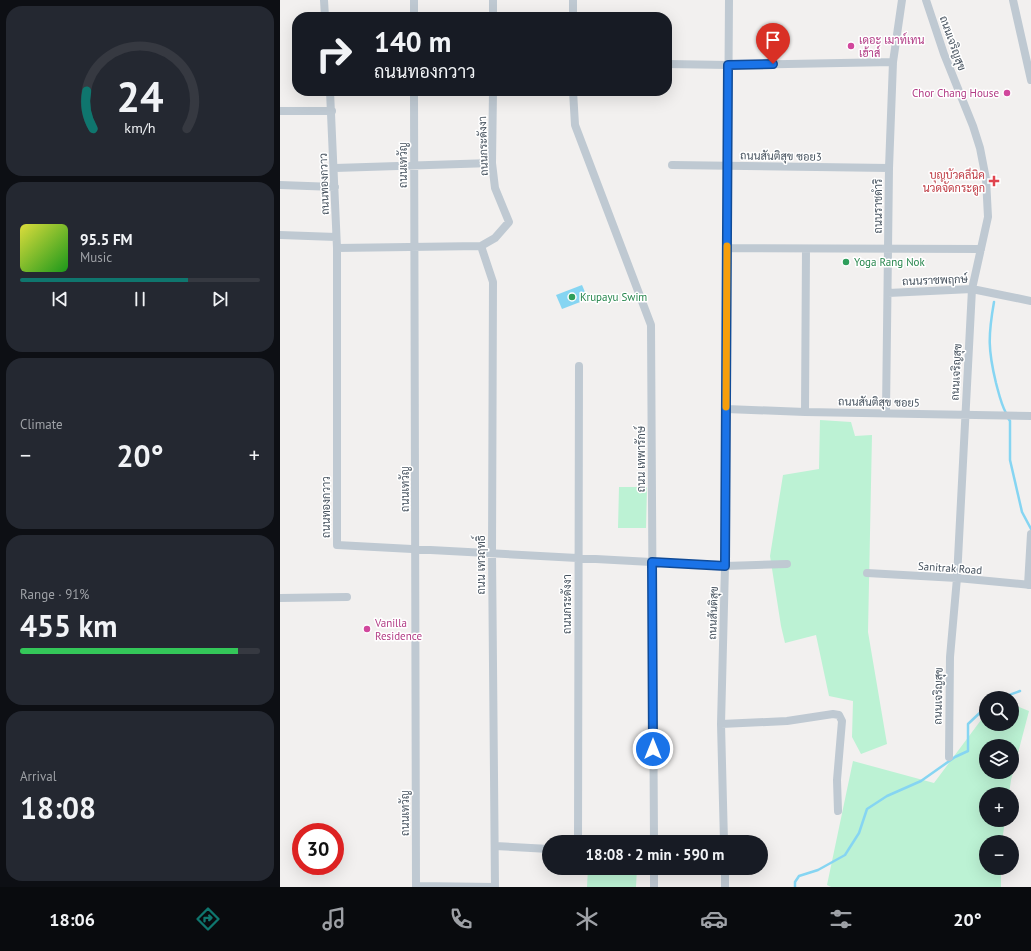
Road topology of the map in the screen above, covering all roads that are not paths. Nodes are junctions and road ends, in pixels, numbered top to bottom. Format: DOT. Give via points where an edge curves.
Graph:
graph roads {
  1 [pos="324,0"];
  2 [pos="414,0"];
  3 [pos="493,0"];
  4 [pos="573,0"];
  5 [pos="729,0"];
  6 [pos="902,0"];
  7 [pos="926,0"];
  8 [pos="1013,0"];
  9 [pos="325,12"];
  10 [pos="414,12"];
  11 [pos="493,12"];
  12 [pos="573,12"];
  13 [pos="893,62"];
  14 [pos="672,64"];
  15 [pos="728,65"];
  16 [pos="1031,80"];
  17 [pos="330,96"];
  18 [pos="414,96"];
  19 [pos="493,96"];
  20 [pos="574,96"];
  21 [pos="280,111"];
  22 [pos="332,111"];
  23 [pos="492,163"];
  24 [pos="672,165"];
  25 [pos="414,166"];
  26 [pos="728,166"];
  27 [pos="334,168"];
  28 [pos="889,168"];
  29 [pos="280,186"];
  30 [pos="334,187"];
  31 [pos="280,235"];
  32 [pos="336,237"];
  33 [pos="481,246"];
  34 [pos="415,247"];
  35 [pos="337,248"];
  36 [pos="727,248"];
  37 [pos="889,248"];
  38 [pos="806,249"];
  39 [pos="981,249"];
  40 [pos="972,289"];
  41 [pos="888,293"];
  42 [pos="1031,301"];
  43 [pos="579,366"];
  44 [pos="726,409"];
  45 [pos="805,412"];
  46 [pos="886,412"];
  47 [pos="965,414"];
  48 [pos="1031,416"];
  49 [pos="1031,534"];
  50 [pos="416,549"];
  51 [pos="492,553"];
  52 [pos="578,558"];
  53 [pos="652,562"];
  54 [pos="787,564"];
  55 [pos="725,566"];
  56 [pos="868,573"];
  57 [pos="957,578"];
  58 [pos="1029,585"];
  59 [pos="346,597"];
  60 [pos="280,598"];
  61 [pos="721,724"];
  62 [pos="949,757"];
  63 [pos="838,810"];
  64 [pos="578,835"];
  65 [pos="654,835"];
  66 [pos="724,835"];
  67 [pos="495,846"];
  68 [pos="542,849"];
  69 [pos="654,875"];
  70 [pos="725,875"];
  71 [pos="416,886"];
  72 [pos="495,887"];
  73 [pos="654,887"];
  74 [pos="725,887"];
  1 -- 9 [label="street"];
  2 -- 10 [label="street"];
  3 -- 11 [label="street"];
  4 -- 12 [label="street"];
  5 -- 15 [label="street, ถนนสันติสุข"];
  6 -- 13 [label="street, ถนนราชดำริ"];
  7 -- 39 [label="street, ถนนเจริญสุข" via="980,148 986,179 988,217"];
  8 -- 16 [label="street"];
  13 -- 15 [label="street"];
  13 -- 28 [label="street, ถนนราชดำริ"];
  14 -- 15 [label="street"];
  15 -- 26 [label="street, ถนนสันติสุข"];
  17 -- 22 [label="street, ถนนทองกวาว"];
  18 -- 25 [label="street, ถนนเทวัญ"];
  19 -- 23 [label="street, ถนนกระดังงา"];
  20 -- 53 [label="street, ถนน เทพารักษ์" via="575,125 651,324"];
  21 -- 22 [label="street"];
  22 -- 27 [label="street, ถนนทองกวาว"];
  23 -- 25 [label="street"];
  23 -- 33 [label="street, ถนนกระดังงา" via="495,188 509,222 495,238"];
  24 -- 26 [label="street, ถนนสันติสุข ซอย3"];
  25 -- 27 [label="street"];
  25 -- 34 [label="street, ถนนเทวัญ"];
  26 -- 28 [label="street, ถนนสันติสุข ซอย3"];
  26 -- 36 [label="street, ถนนสันติสุข"];
  27 -- 30 [label="street, ถนนทองกวาว"];
  28 -- 37 [label="street, ถนนราชดำริ"];
  29 -- 30 [label="street"];
  30 -- 32 [label="street, ถนนทองกวาว"];
  31 -- 32 [label="street"];
  32 -- 35 [label="street, ถนนทองกวาว"];
  33 -- 34 [label="street"];
  33 -- 51 [label="street, ถนน เทวฤทธิ์" via="493,282"];
  34 -- 35 [label="street"];
  34 -- 50 [label="street, ถนนเทวัญ"];
  35 -- 50 [label="street, ถนนทองกวาว" via="337,545"];
  36 -- 38 [label="street"];
  36 -- 44 [label="street, ถนนสันติสุข"];
  37 -- 38 [label="street"];
  37 -- 39 [label="street"];
  37 -- 41 [label="street, ถนนราชดำริ"];
  38 -- 45 [label="street"];
  39 -- 40 [label="street, ถนนเจริญสุข"];
  40 -- 41 [label="street, ถนนราชพฤกษ์"];
  40 -- 42 [label="street, ถนนราชพฤกษ์"];
  40 -- 47 [label="street, ถนนเจริญสุข"];
  41 -- 46 [label="street, ถนนราชดำริ"];
  43 -- 52 [label="street, ถนนกระดังงา"];
  44 -- 45 [label="street, ถนนสันติสุข ซอย5"];
  44 -- 55 [label="street, ถนนสันติสุข"];
  45 -- 46 [label="street, ถนนสันติสุข ซอย5"];
  46 -- 47 [label="street, ถนนสันติสุข ซอย5"];
  47 -- 48 [label="street, ถนนสันติสุข ซอย5"];
  47 -- 57 [label="street, ถนนเจริญสุข"];
  49 -- 58 [label="street"];
  50 -- 51 [label="street, ถนนทองกวาว"];
  50 -- 71 [label="street, ถนนเทวัญ"];
  51 -- 52 [label="street, ถนนทองกวาว"];
  51 -- 67 [label="street, ถนน เทวฤทธิ์"];
  52 -- 53 [label="street, ถนนทองกวาว"];
  52 -- 64 [label="street, ถนนกระดังงา"];
  53 -- 55 [label="street, ถนนทองกวาว"];
  53 -- 65 [label="street, ถนน เทพารักษ์"];
  54 -- 55 [label="street, ถนนทองกวาว"];
  55 -- 61 [label="street, ถนนสันติสุข"];
  56 -- 57 [label="street, Sanitrak Road"];
  57 -- 58 [label="street, Sanitrak Road"];
  57 -- 62 [label="street, ถนนเจริญสุข" via="950,657"];
  59 -- 60 [label="street"];
  61 -- 63 [label="street" via="787,721 839,715 842,721"];
  61 -- 66 [label="street, ถนนสันติสุข"];
  67 -- 68 [label="street"];
  67 -- 72 [label="street, ถนน เทวฤทธิ์"];
  69 -- 73 [label="street"];
  70 -- 74 [label="street"];
  71 -- 72 [label="street"];
}
